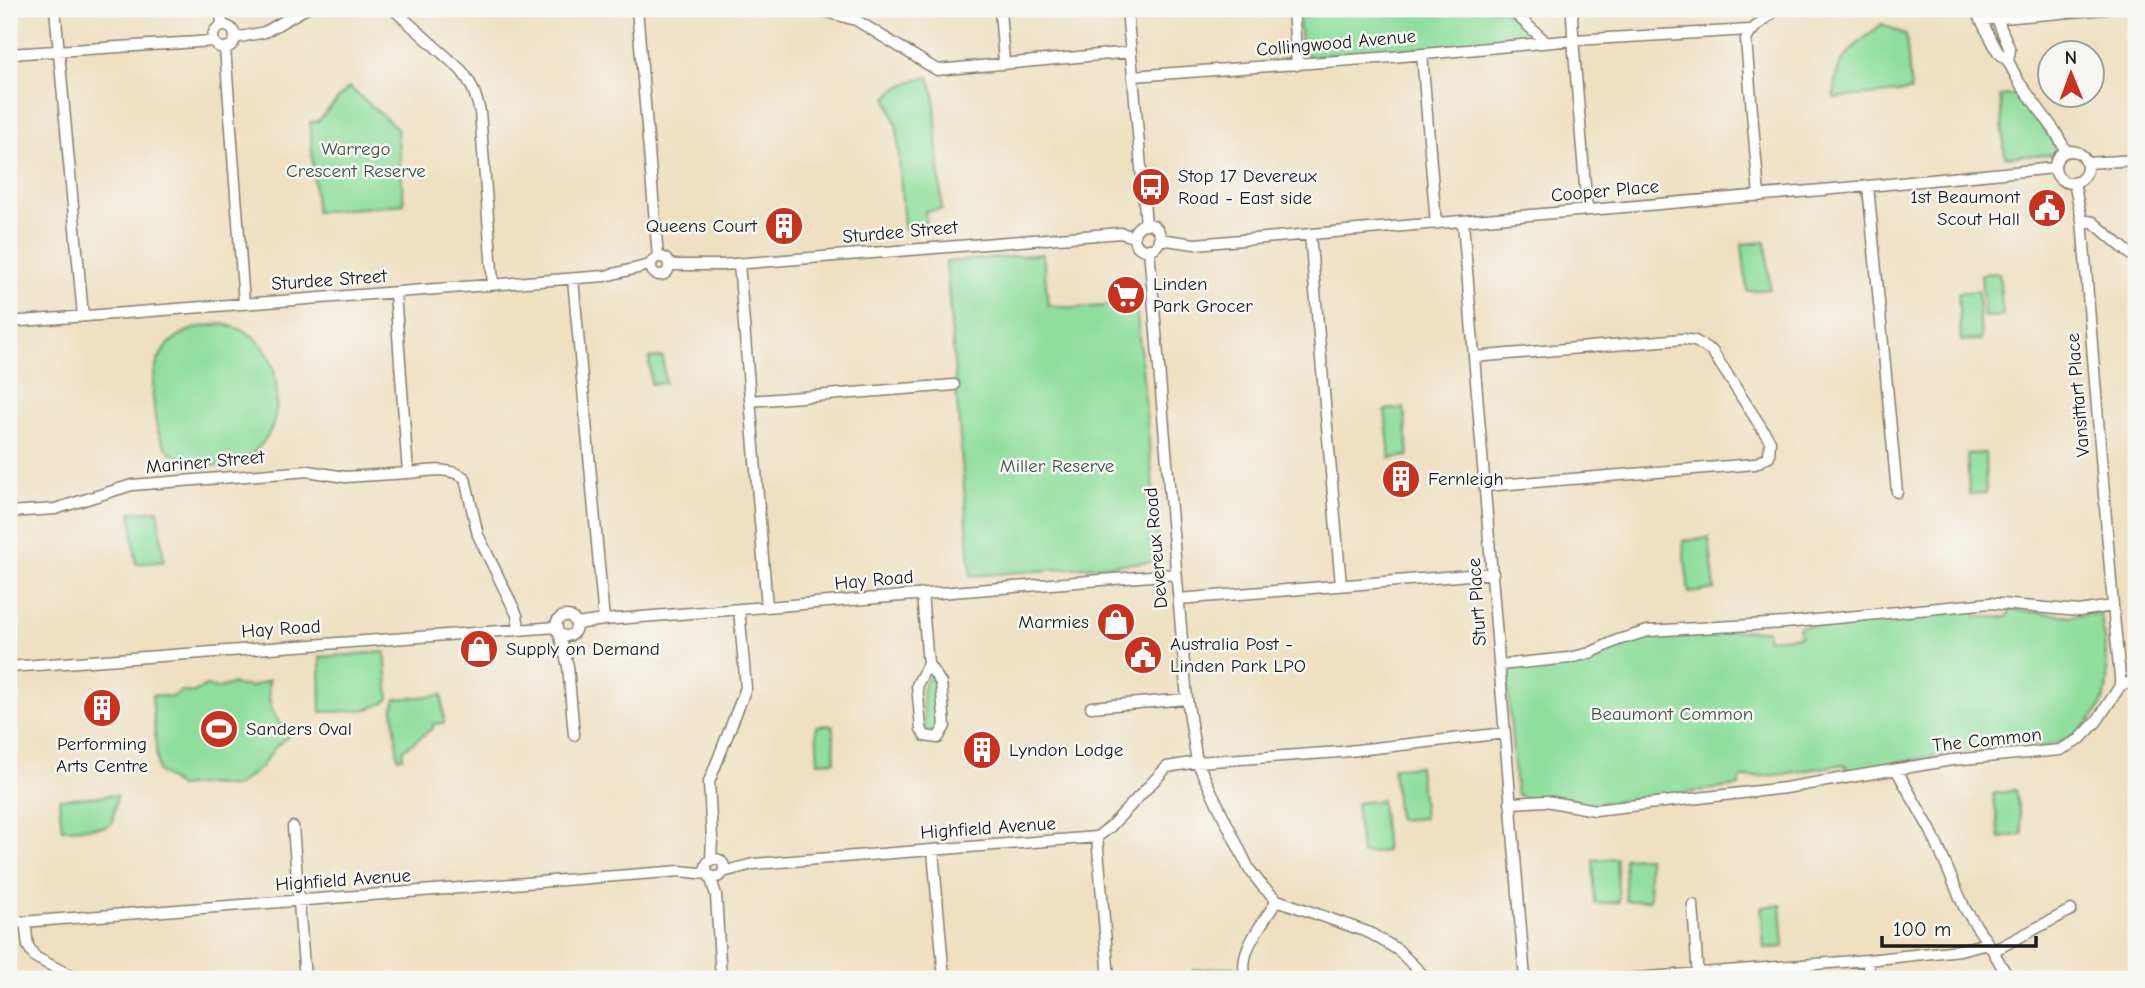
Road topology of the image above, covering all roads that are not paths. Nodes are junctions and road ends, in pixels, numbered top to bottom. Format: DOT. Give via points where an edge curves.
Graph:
graph roads {
  1 [pos="55,9"];
  2 [pos="221,9"];
  3 [pos="305,9"];
  4 [pos="393,9"];
  5 [pos="637,9"];
  6 [pos="816,9"];
  7 [pos="1000,9"];
  8 [pos="1127,9"];
  9 [pos="1293,9"];
  10 [pos="1510,9"];
  11 [pos="1574,9"];
  12 [pos="1776,9"];
  13 [pos="1975,9"];
  14 [pos="2105,9"];
  15 [pos="1995,13"];
  16 [pos="1980,20"];
  17 [pos="222,26"];
  18 [pos="1750,30"];
  19 [pos="235,38"];
  20 [pos="1574,40"];
  21 [pos="213,41"];
  22 [pos="1546,42"];
  23 [pos="225,48"];
  24 [pos="58,50"];
  25 [pos="1131,52"];
  26 [pos="9,54"];
  27 [pos="1422,54"];
  28 [pos="2008,61"];
  29 [pos="1004,63"];
  30 [pos="1297,65"];
  31 [pos="1133,76"];
  32 [pos="2066,151"];
  33 [pos="2136,160"];
  34 [pos="2087,163"];
  35 [pos="2054,168"];
  36 [pos="2074,183"];
  37 [pos="1868,186"];
  38 [pos="1759,195"];
  39 [pos="1587,209"];
  40 [pos="2082,220"];
  41 [pos="1463,222"];
  42 [pos="1146,224"];
  43 [pos="1436,224"];
  44 [pos="1310,234"];
  45 [pos="1134,237"];
  46 [pos="1160,239"];
  47 [pos="1149,250"];
  48 [pos="2136,259"];
  49 [pos="654,261"];
  50 [pos="739,263"];
  51 [pos="669,265"];
  52 [pos="573,279"];
  53 [pos="493,285"];
  54 [pos="395,293"];
  55 [pos="244,303"];
  56 [pos="83,316"];
  57 [pos="9,321"];
  58 [pos="1474,356"];
  59 [pos="954,384"];
  60 [pos="750,401"];
  61 [pos="408,473"];
  62 [pos="1485,486"];
  63 [pos="1897,492"];
  64 [pos="9,512"];
  65 [pos="1493,573"];
  66 [pos="1176,574"];
  67 [pos="1341,585"];
  68 [pos="922,594"];
  69 [pos="1178,599"];
  70 [pos="2113,606"];
  71 [pos="767,607"];
  72 [pos="739,609"];
  73 [pos="604,620"];
  74 [pos="574,628"];
  75 [pos="519,629"];
  76 [pos="558,630"];
  77 [pos="928,664"];
  78 [pos="1500,665"];
  79 [pos="568,666"];
  80 [pos="9,667"];
  81 [pos="2136,680"];
  82 [pos="2120,686"];
  83 [pos="1187,699"];
  84 [pos="1091,708"];
  85 [pos="1505,733"];
  86 [pos="574,735"];
  87 [pos="1196,762"];
  88 [pos="1896,769"];
  89 [pos="1510,803"];
  90 [pos="293,827"];
  91 [pos="1097,837"];
  92 [pos="933,850"];
  93 [pos="715,868"];
  94 [pos="1277,900"];
  95 [pos="298,901"];
  96 [pos="1693,905"];
  97 [pos="2071,910"];
  98 [pos="25,922"];
  99 [pos="9,923"];
  100 [pos="1990,947"];
  101 [pos="1868,960"];
  102 [pos="1698,976"];
  103 [pos="77,979"];
  104 [pos="305,979"];
  105 [pos="722,979"];
  106 [pos="944,979"];
  107 [pos="1109,979"];
  108 [pos="1246,979"];
  109 [pos="1427,979"];
  110 [pos="1525,979"];
  111 [pos="1623,979"];
  112 [pos="1869,979"];
  113 [pos="2009,979"];
  1 -- 24 [label="street"];
  2 -- 17 [label="street"];
  3 -- 19 [label="street" via="265,32"];
  4 -- 53 [label="street" via="461,69 477,97"];
  5 -- 49 [label="street"];
  6 -- 29 [label="street" via="856,20 936,70"];
  7 -- 29 [label="street"];
  8 -- 25 [label="street"];
  9 -- 30 [label="street"];
  10 -- 22 [label="street"];
  11 -- 20 [label="street"];
  12 -- 18 [label="street"];
  13 -- 16 [label="street"];
  14 -- 15 [label="street"];
  15 -- 16 [label="street"];
  15 -- 28 [label="street" via="2010,50"];
  16 -- 28 [label="street"];
  17 -- 19 [label="street" via="231,28"];
  17 -- 21 [label="street"];
  18 -- 20 [label="street, Collingwood Avenue"];
  18 -- 38 [label="street" via="1746,40"];
  19 -- 23 [label="street"];
  20 -- 22 [label="street, Collingwood Avenue"];
  20 -- 39 [label="street"];
  21 -- 23 [label="street"];
  21 -- 24 [label="street"];
  22 -- 27 [label="street, Collingwood Avenue"];
  23 -- 55 [label="street"];
  24 -- 26 [label="street"];
  24 -- 56 [label="street"];
  25 -- 29 [label="street"];
  25 -- 31 [label="street"];
  27 -- 30 [label="street, Collingwood Avenue"];
  27 -- 43 [label="street"];
  28 -- 32 [label="street"];
  30 -- 31 [label="street, Collingwood Avenue"];
  31 -- 42 [label="street"];
  32 -- 34 [label="street" via="2077,152"];
  32 -- 35 [label="street"];
  33 -- 34 [label="street"];
  34 -- 36 [label="street" via="2085,175"];
  35 -- 36 [label="street" via="2061,180"];
  35 -- 37 [label="street, Cooper Place"];
  36 -- 40 [label="street, Vansittart Place"];
  37 -- 38 [label="street, Cooper Place"];
  37 -- 63 [label="street"];
  38 -- 39 [label="street, Cooper Place"];
  39 -- 41 [label="street, Cooper Place"];
  40 -- 48 [label="street" via="2093,222"];
  40 -- 70 [label="street, Vansittart Place"];
  41 -- 43 [label="street, Cooper Place"];
  41 -- 58 [label="street, Sturt Place"];
  42 -- 45 [label="street" via="1137,228"];
  42 -- 46 [label="street" via="1156,228"];
  43 -- 44 [label="street, Cooper Place"];
  44 -- 46 [label="street, Cooper Place" via="1195,244"];
  44 -- 67 [label="street"];
  45 -- 47 [label="street" via="1139,247"];
  45 -- 50 [label="street, Sturdee Street" via="1121,233"];
  46 -- 47 [label="street"];
  47 -- 66 [label="street, Devereux Road"];
  49 -- 51 [label="street" via="666,259"];
  49 -- 51 [label="street" via="653,272 659,276"];
  49 -- 52 [label="street, Sturdee Street" via="616,274"];
  50 -- 51 [label="street, Sturdee Street"];
  50 -- 60 [label="street"];
  52 -- 53 [label="street, Sturdee Street"];
  52 -- 73 [label="street"];
  53 -- 54 [label="street, Sturdee Street"];
  54 -- 55 [label="street, Sturdee Street"];
  54 -- 61 [label="street"];
  55 -- 56 [label="street, Sturdee Street"];
  56 -- 57 [label="street, Sturdee Street"];
  58 -- 62 [label="street, Sturt Place"];
  58 -- 62 [label="street" via="1695,341 1713,351 1770,441 1769,456 1755,464"];
  59 -- 60 [label="street"];
  60 -- 71 [label="street"];
  61 -- 64 [label="street, Mariner Street" via="345,477 308,471 132,485 55,509"];
  61 -- 75 [label="street, Mariner Street" via="456,471 465,478 478,535 517,615"];
  62 -- 65 [label="street, Sturt Place"];
  65 -- 67 [label="street"];
  65 -- 78 [label="street, Sturt Place"];
  66 -- 68 [label="street, Hay Road"];
  66 -- 69 [label="street, Devereux Road"];
  67 -- 69 [label="street"];
  68 -- 71 [label="street, Hay Road"];
  68 -- 77 [label="street"];
  69 -- 83 [label="street, Devereux Road"];
  70 -- 78 [label="street" via="2079,611 1990,603 1648,631 1569,658"];
  70 -- 82 [label="street"];
  71 -- 72 [label="street, Hay Road"];
  72 -- 73 [label="street, Hay Road"];
  72 -- 93 [label="street" via="746,688 709,782"];
  73 -- 74 [label="street, Hay Road"];
  74 -- 76 [label="street" via="567,635"];
  74 -- 76 [label="street" via="572,618 563,617"];
  74 -- 79 [label="street"];
  75 -- 76 [label="street, Hay Road"];
  75 -- 80 [label="street, Hay Road"];
  76 -- 79 [label="street"];
  77 -- 77 [label="street" via="941,684 945,726 938,738 932,739 921,729 918,685"];
  78 -- 85 [label="street, Sturt Place"];
  79 -- 86 [label="street"];
  81 -- 82 [label="street"];
  82 -- 88 [label="street, The Common" via="2097,721 2079,740 2060,750"];
  83 -- 84 [label="street"];
  83 -- 87 [label="street, Devereux Road"];
  85 -- 87 [label="street"];
  85 -- 89 [label="street, Sturt Place"];
  87 -- 91 [label="street" via="1167,767"];
  87 -- 94 [label="street, Devereux Road" via="1249,869"];
  88 -- 89 [label="street, The Common" via="1785,788 1595,810 1546,801"];
  88 -- 100 [label="street" via="1931,831 1965,909"];
  89 -- 110 [label="street, Sturt Place"];
  90 -- 95 [label="street"];
  91 -- 92 [label="street, Highfield Avenue"];
  91 -- 107 [label="street"];
  92 -- 93 [label="street, Highfield Avenue"];
  92 -- 106 [label="street"];
  93 -- 95 [label="street, Highfield Avenue"];
  93 -- 105 [label="street"];
  94 -- 108 [label="street" via="1250,942 1244,958"];
  94 -- 109 [label="street, Devereux Road" via="1370,933 1398,950"];
  95 -- 98 [label="street, Highfield Avenue"];
  95 -- 104 [label="street"];
  96 -- 102 [label="street"];
  97 -- 100 [label="street"];
  98 -- 99 [label="street, Highfield Avenue"];
  98 -- 103 [label="street" via="28,946 35,957"];
  100 -- 101 [label="street"];
  100 -- 113 [label="street"];
  101 -- 102 [label="street"];
  101 -- 112 [label="street"];
  102 -- 111 [label="street"];
}
